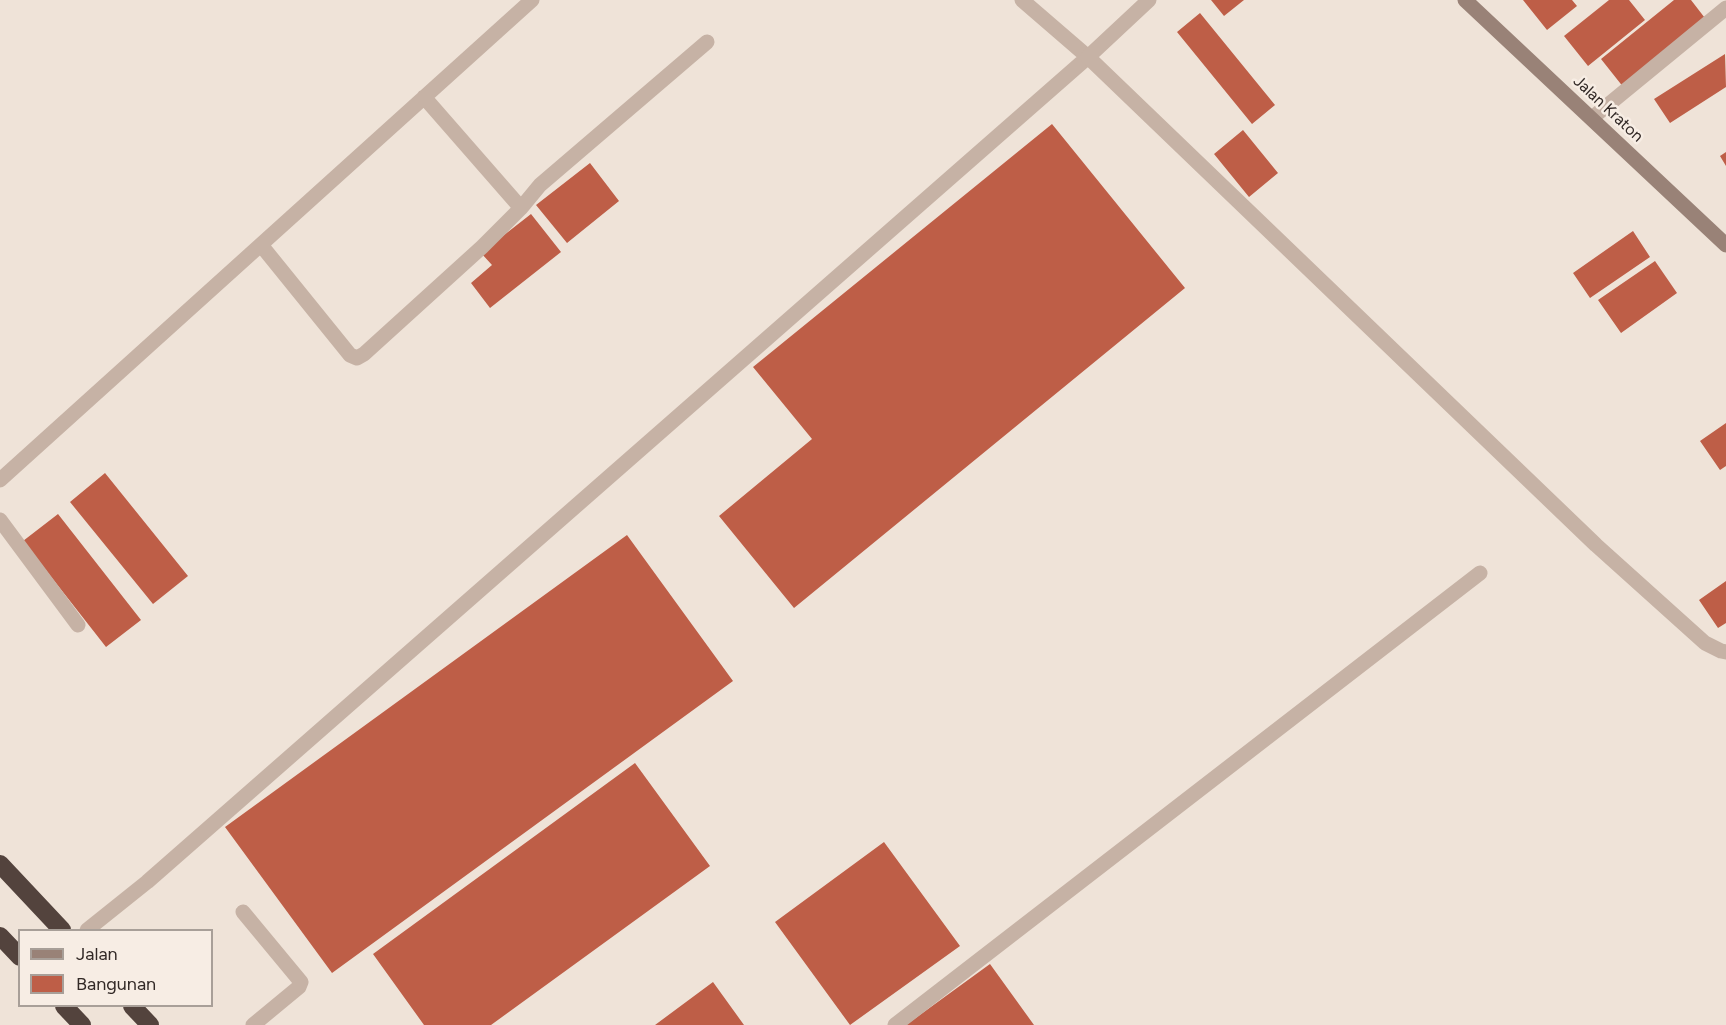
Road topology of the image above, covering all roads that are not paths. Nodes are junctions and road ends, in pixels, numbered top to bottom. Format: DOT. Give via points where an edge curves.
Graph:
graph roads {
  1 [pos="532,0"];
  2 [pos="1022,0"];
  3 [pos="1149,0"];
  4 [pos="1465,0"];
  5 [pos="1726,8"];
  6 [pos="707,42"];
  7 [pos="1088,57"];
  8 [pos="424,98"];
  9 [pos="1592,118"];
  10 [pos="521,208"];
  11 [pos="261,245"];
  12 [pos="1726,246"];
  13 [pos="0,480"];
  14 [pos="0,520"];
  15 [pos="1480,573"];
  16 [pos="78,625"];
  17 [pos="1726,652"];
  18 [pos="0,864"];
  19 [pos="243,912"];
  20 [pos="61,929"];
  21 [pos="88,929"];
  22 [pos="0,936"];
  23 [pos="18,955"];
  24 [pos="66,1007"];
  25 [pos="134,1007"];
  26 [pos="81,1025"];
  27 [pos="150,1025"];
  28 [pos="253,1025"];
  29 [pos="895,1025"];
  1 -- 8 [label="street"];
  2 -- 7 [label="street"];
  3 -- 7 [label="street"];
  4 -- 9 [label="street, Jalan Kraton"];
  5 -- 9 [label="street"];
  6 -- 10 [label="street" via="540,185"];
  7 -- 17 [label="street" via="1596,545 1705,643"];
  7 -- 21 [label="street" via="147,882"];
  8 -- 10 [label="street"];
  8 -- 11 [label="street"];
  9 -- 12 [label="street, Jalan Kraton"];
  10 -- 11 [label="street" via="357,358 350,355"];
  11 -- 13 [label="street"];
  14 -- 16 [label="street"];
  15 -- 29 [label="street"];
  18 -- 20 [label="highway"];
  19 -- 28 [label="street" via="301,982"];
  22 -- 23 [label="highway"];
  24 -- 26 [label="highway"];
  25 -- 27 [label="highway"];
}
